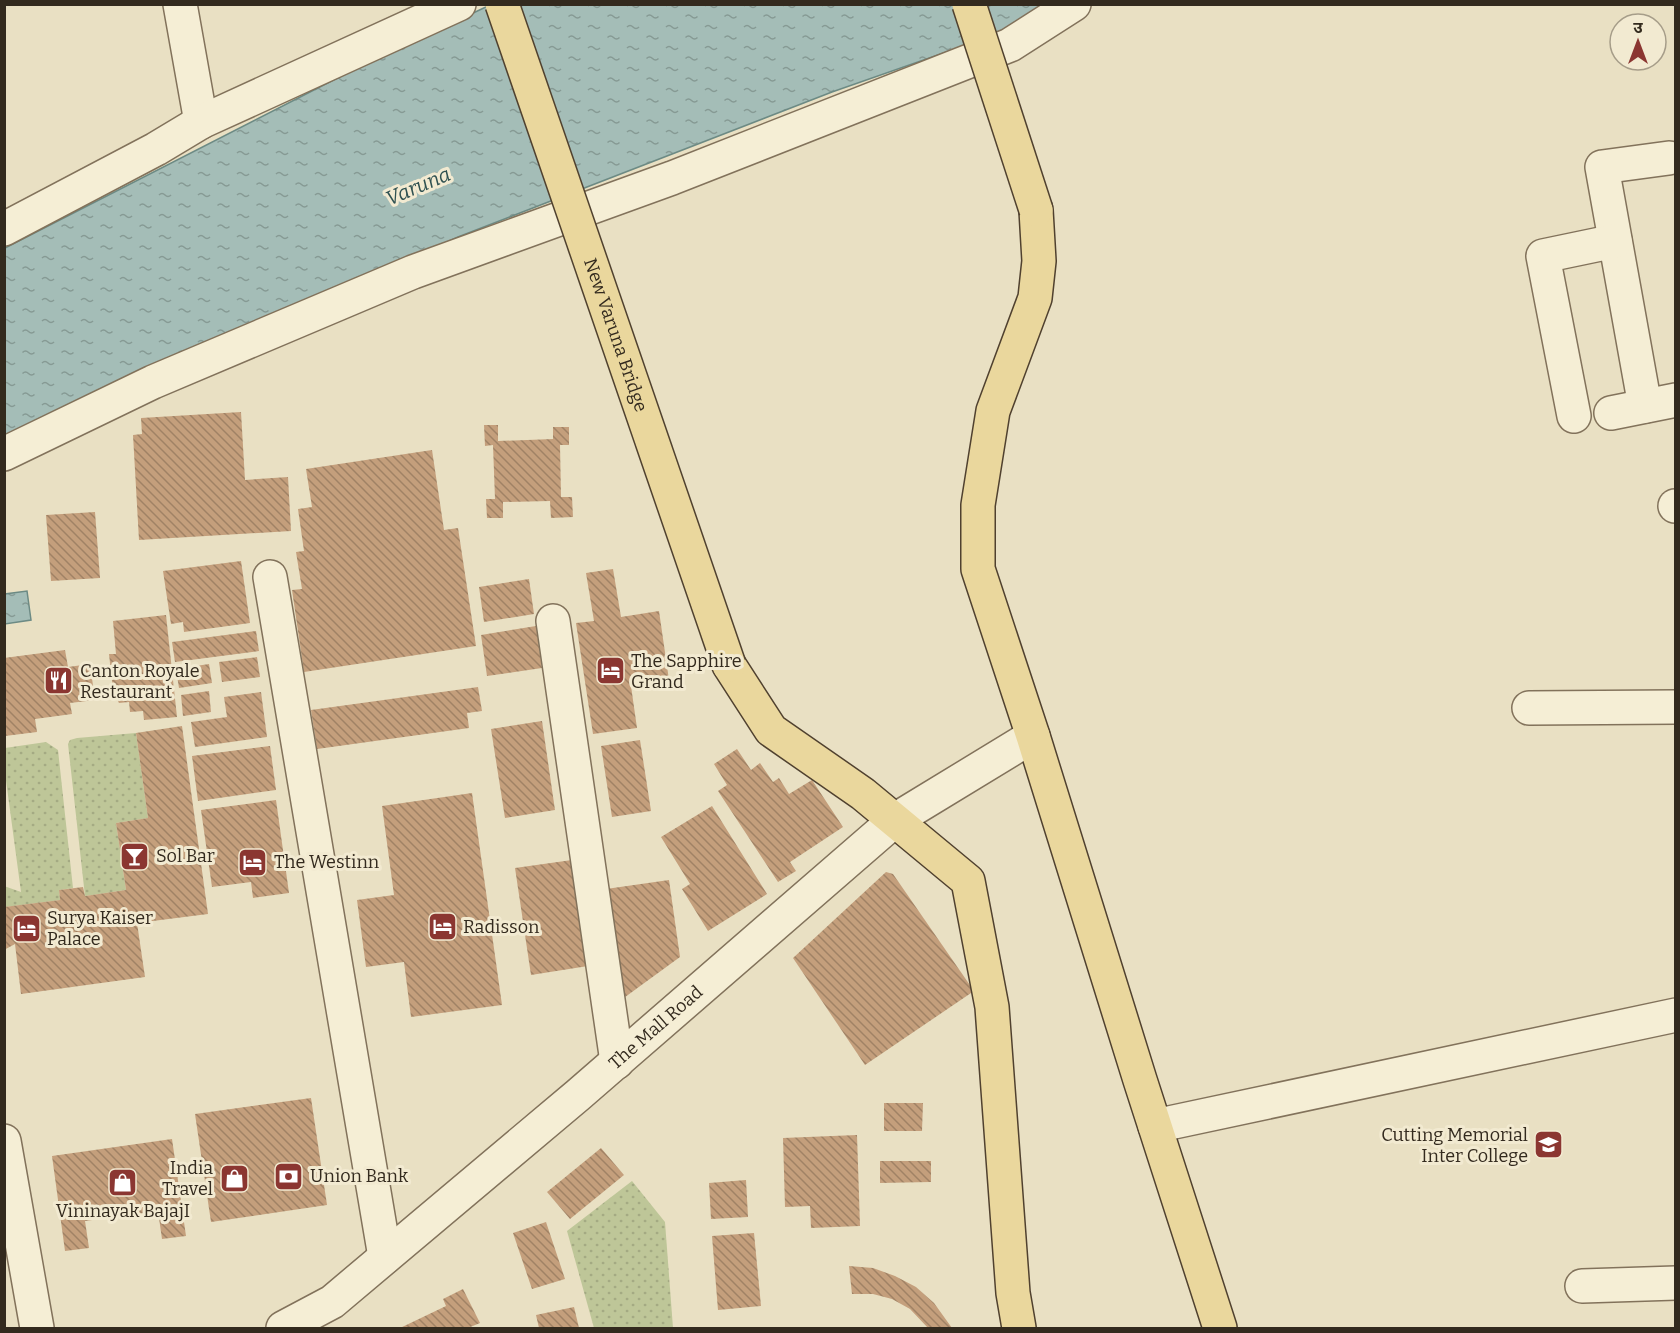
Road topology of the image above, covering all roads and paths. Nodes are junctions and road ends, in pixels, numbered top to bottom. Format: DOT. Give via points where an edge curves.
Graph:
graph roads {
  1 [pos="180,4"];
  2 [pos="459,4"];
  3 [pos="502,4"];
  4 [pos="969,4"];
  5 [pos="1074,4"];
  6 [pos="201,122"];
  7 [pos="1669,158"];
  8 [pos="4,230"];
  9 [pos="1616,241"];
  10 [pos="1660,403"];
  11 [pos="1611,413"];
  12 [pos="1574,416"];
  13 [pos="4,454"];
  14 [pos="270,577"];
  15 [pos="553,621"];
  16 [pos="1676,707"];
  17 [pos="1529,708"];
  18 [pos="1033,736"];
  19 [pos="896,820"];
  20 [pos="1676,1015"];
  21 [pos="616,1062"];
  22 [pos="1155,1126"];
  23 [pos="4,1141"];
  24 [pos="385,1257"];
  25 [pos="1676,1283"];
  26 [pos="1582,1286"];
  27 [pos="291,1327"];
  28 [pos="37,1329"];
  29 [pos="1019,1329"];
  30 [pos="1220,1329"];
  1 -- 6 [label="street"];
  2 -- 6 [label="street"];
  3 -- 19 [label="main road, New Varuna Bridge, bridge" via="729,665 771,730"];
  4 -- 18 [label="main road, bridge" via="1036,210 1039,261 1035,298 993,411 978,505 978,569"];
  5 -- 13 [label="street" via="1010,45 672,178 413,272 153,382"];
  6 -- 8 [label="street"];
  7 -- 9 [label="street" via="1602,167"];
  9 -- 10 [label="street"];
  9 -- 12 [label="street" via="1543,256"];
  10 -- 11 [label="street"];
  14 -- 24 [label="street"];
  15 -- 21 [label="street"];
  16 -- 17 [label="street"];
  18 -- 19 [label="street, The Mall Road"];
  18 -- 22 [label="main road"];
  19 -- 21 [label="street, The Mall Road"];
  19 -- 29 [label="main road, New Varuna Bridge" via="968,881 992,1007"];
  20 -- 22 [label="street"];
  21 -- 24 [label="street, The Mall Road"];
  22 -- 30 [label="main road"];
  23 -- 28 [label="street"];
  24 -- 27 [label="street, The Mall Road" via="332,1302"];
  25 -- 26 [label="street"];
}
